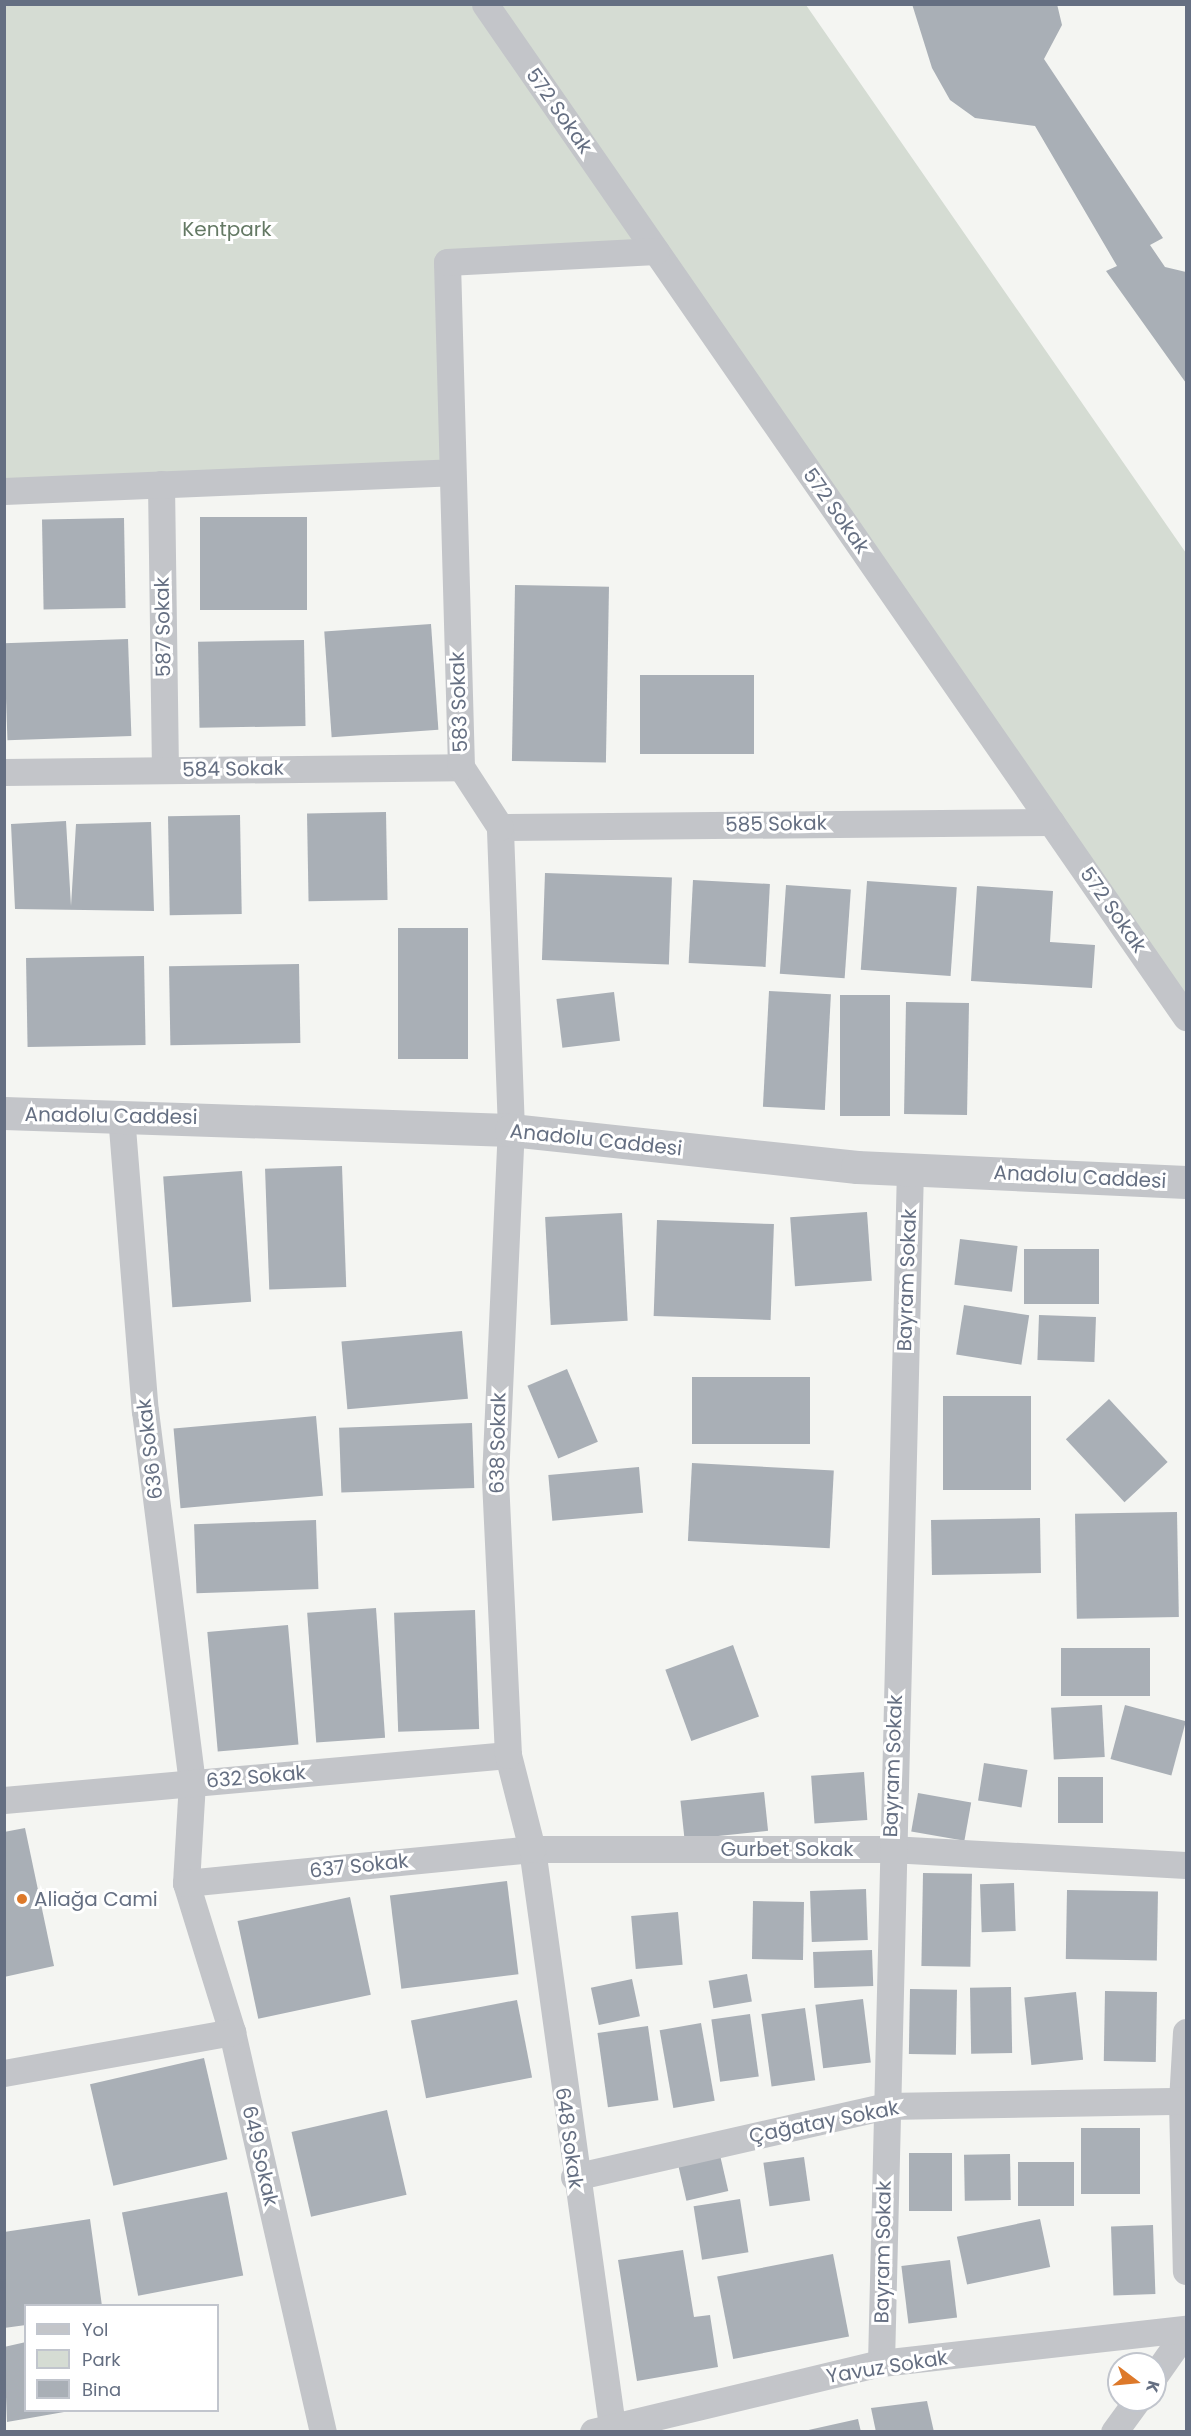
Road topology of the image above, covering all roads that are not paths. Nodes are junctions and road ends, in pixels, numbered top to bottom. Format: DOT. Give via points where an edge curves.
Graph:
graph roads {
  1 [pos="485,4"];
  2 [pos="656,251"];
  3 [pos="453,472"];
  4 [pos="161,484"];
  5 [pos="4,491"];
  6 [pos="461,767"];
  7 [pos="165,770"];
  8 [pos="4,772"];
  9 [pos="1051,822"];
  10 [pos="500,826"];
  11 [pos="1186,1017"];
  12 [pos="4,1113"];
  13 [pos="121,1115"];
  14 [pos="511,1130"];
  15 [pos="910,1169"];
  16 [pos="1186,1182"];
  17 [pos="508,1755"];
  18 [pos="192,1782"];
  19 [pos="4,1800"];
  20 [pos="531,1849"];
  21 [pos="890,1850"];
  22 [pos="1186,1865"];
  23 [pos="186,1883"];
  24 [pos="232,2032"];
  25 [pos="1186,2032"];
  26 [pos="4,2073"];
  27 [pos="1184,2101"];
  28 [pos="886,2106"];
  29 [pos="574,2177"];
  30 [pos="1186,2271"];
  31 [pos="1186,2330"];
  32 [pos="1167,2358"];
  33 [pos="881,2363"];
  34 [pos="1128,2412"];
  35 [pos="602,2429"];
  36 [pos="323,2432"];
  37 [pos="1114,2432"];
  1 -- 2 [label="street, 572 Sokak"];
  2 -- 3 [label="street, 583 Sokak" via="447,262"];
  2 -- 9 [label="street, 572 Sokak"];
  3 -- 4 [label="street"];
  3 -- 6 [label="street, 583 Sokak"];
  4 -- 5 [label="street"];
  4 -- 7 [label="street, 587 Sokak"];
  6 -- 7 [label="street, 584 Sokak"];
  6 -- 10 [label="street, 583 Sokak"];
  7 -- 8 [label="street, 584 Sokak"];
  9 -- 10 [label="street, 585 Sokak"];
  9 -- 11 [label="street, 572 Sokak"];
  10 -- 14 [label="street"];
  12 -- 13 [label="street, Anadolu Caddesi"];
  13 -- 14 [label="street, Anadolu Caddesi"];
  13 -- 18 [label="street, 636 Sokak" via="145,1412"];
  14 -- 15 [label="street, Anadolu Caddesi"];
  14 -- 17 [label="street, 638 Sokak" via="495,1478"];
  15 -- 16 [label="street, Anadolu Caddesi"];
  15 -- 21 [label="street, Bayram Sokak"];
  17 -- 18 [label="street, 632 Sokak"];
  17 -- 20 [label="street, 638 Sokak"];
  18 -- 19 [label="street, 632 Sokak"];
  18 -- 23 [label="street, 636 Sokak"];
  20 -- 21 [label="street, Gurbet Sokak"];
  20 -- 23 [label="street, 637 Sokak"];
  20 -- 29 [label="street, 648 Sokak"];
  21 -- 22 [label="street, Gurbet Sokak"];
  21 -- 28 [label="street, Bayram Sokak"];
  23 -- 24 [label="street, 649 Sokak"];
  24 -- 26 [label="street"];
  24 -- 36 [label="street, 649 Sokak"];
  25 -- 27 [label="street"];
  27 -- 28 [label="street, Çağatay Sokak"];
  27 -- 30 [label="street"];
  28 -- 29 [label="street, Çağatay Sokak"];
  28 -- 33 [label="street, Bayram Sokak"];
  29 -- 35 [label="street, 648 Sokak"];
  31 -- 32 [label="street"];
  31 -- 33 [label="street, Yavuz Sokak"];
  33 -- 35 [label="street, Yavuz Sokak"];
  34 -- 37 [label="street"];
}
